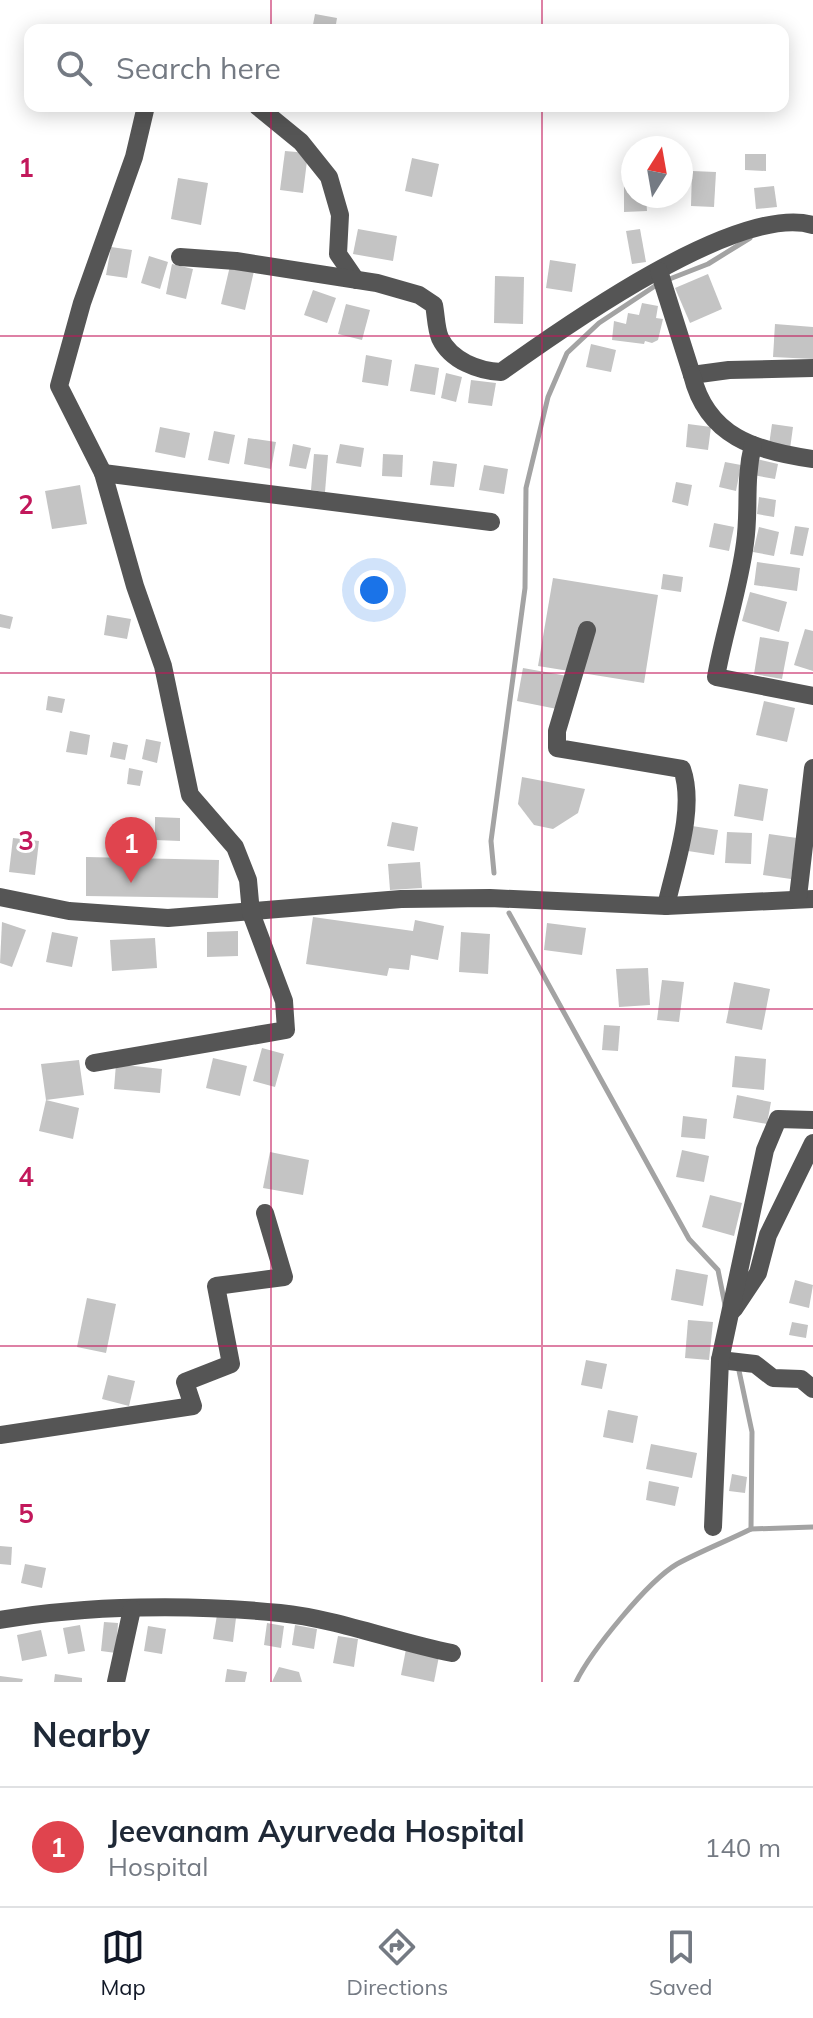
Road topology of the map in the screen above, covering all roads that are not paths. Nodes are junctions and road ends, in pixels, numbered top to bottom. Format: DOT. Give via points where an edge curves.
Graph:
graph roads {
  1 [pos="145,112"];
  2 [pos="264,112"];
  3 [pos="813,225"];
  4 [pos="180,257"];
  5 [pos="356,280"];
  6 [pos="662,280"];
  7 [pos="813,368"];
  8 [pos="692,375"];
  9 [pos="753,445"];
  10 [pos="813,459"];
  11 [pos="103,473"];
  12 [pos="491,522"];
  13 [pos="587,630"];
  14 [pos="813,696"];
  15 [pos="813,768"];
  16 [pos="0,897"];
  17 [pos="805,898"];
  18 [pos="666,906"];
  19 [pos="251,913"];
  20 [pos="94,1063"];
  21 [pos="813,1120"];
  22 [pos="813,1143"];
  23 [pos="265,1213"];
  24 [pos="728,1319"];
  25 [pos="720,1360"];
  26 [pos="813,1389"];
  27 [pos="0,1435"];
  28 [pos="713,1527"];
  29 [pos="132,1609"];
  30 [pos="0,1620"];
  31 [pos="452,1653"];
  32 [pos="116,1682"];
  1 -- 11 [label="street" via="59,386"];
  2 -- 5 [label="street" via="310,150 329,177 340,215 338,254"];
  3 -- 6 [label="street" via="795,220 727,237"];
  4 -- 5 [label="street"];
  5 -- 6 [label="street" via="419,295 434,305 440,339 463,362 501,372"];
  6 -- 8 [label="street"];
  7 -- 8 [label="street"];
  8 -- 9 [label="street" via="711,420"];
  9 -- 10 [label="street"];
  9 -- 14 [label="street" via="746,474 742,568 716,677"];
  11 -- 12 [label="street"];
  11 -- 19 [label="street" via="163,666 190,795 235,847 248,880"];
  13 -- 18 [label="street" via="557,731 557,748 682,769 687,783 683,825"];
  15 -- 17 [label="street"];
  16 -- 19 [label="street" via="69,911 168,918"];
  17 -- 18 [label="street"];
  18 -- 19 [label="street" via="490,898 344,902"];
  19 -- 20 [label="street" via="284,1001 286,1030"];
  21 -- 24 [label="street" via="778,1119 765,1150"];
  22 -- 24 [label="street" via="768,1235 758,1273"];
  23 -- 27 [label="street" via="284,1277 216,1286 231,1364 185,1382 193,1406"];
  24 -- 25 [label="street"];
  25 -- 26 [label="street" via="755,1364 773,1378 801,1379"];
  25 -- 28 [label="street"];
  29 -- 30 [label="street" via="51,1611"];
  29 -- 31 [label="street" via="282,1613"];
  29 -- 32 [label="street"];
}
